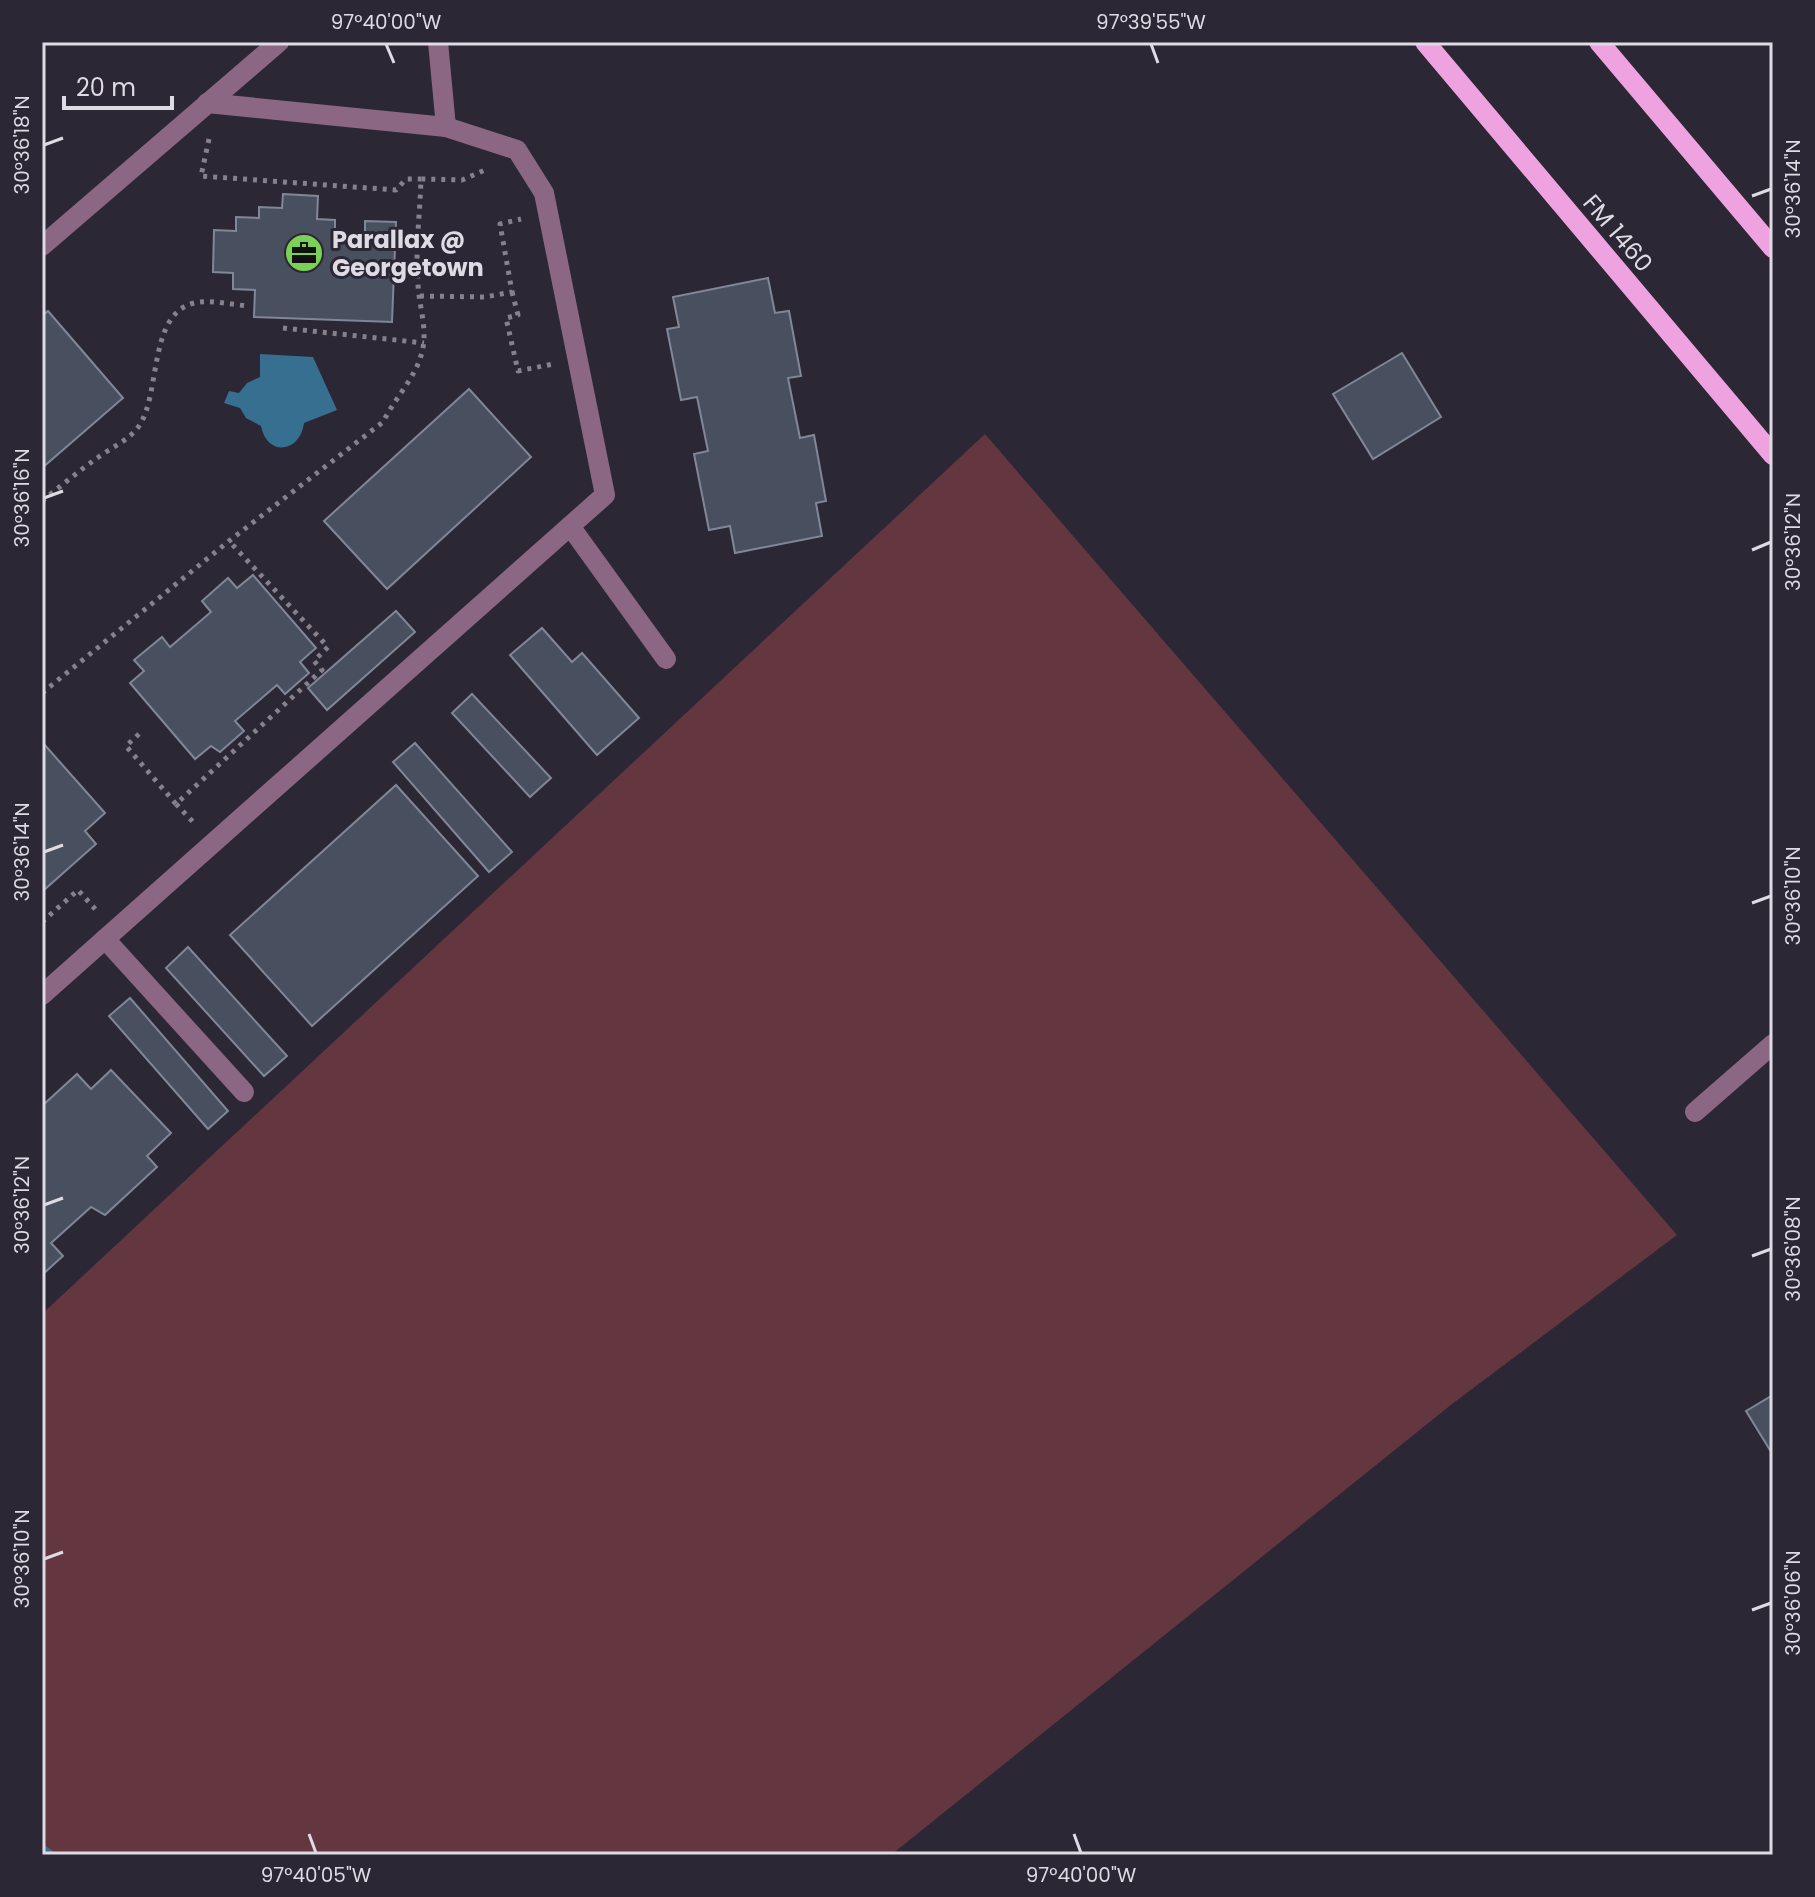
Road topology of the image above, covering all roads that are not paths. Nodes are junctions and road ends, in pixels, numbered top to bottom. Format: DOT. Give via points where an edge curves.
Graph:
graph roads {
  1 [pos="279,42"];
  2 [pos="438,42"];
  3 [pos="1425,42"];
  4 [pos="1599,42"];
  5 [pos="212,104"];
  6 [pos="446,127"];
  7 [pos="42,246"];
  8 [pos="1773,248"];
  9 [pos="1773,455"];
  10 [pos="570,526"];
  11 [pos="666,659"];
  12 [pos="110,935"];
  13 [pos="42,995"];
  14 [pos="1773,1044"];
  15 [pos="244,1092"];
  16 [pos="1695,1112"];
  1 -- 5 [label="lane"];
  2 -- 6 [label="lane"];
  3 -- 9 [label="main road, FM 1460 / FM 1460"];
  4 -- 8 [label="main road"];
  5 -- 6 [label="lane"];
  5 -- 7 [label="lane"];
  6 -- 10 [label="lane" via="517,150 544,193 605,495"];
  10 -- 11 [label="lane"];
  10 -- 12 [label="lane"];
  12 -- 13 [label="lane"];
  12 -- 15 [label="lane"];
  14 -- 16 [label="lane"];
}
